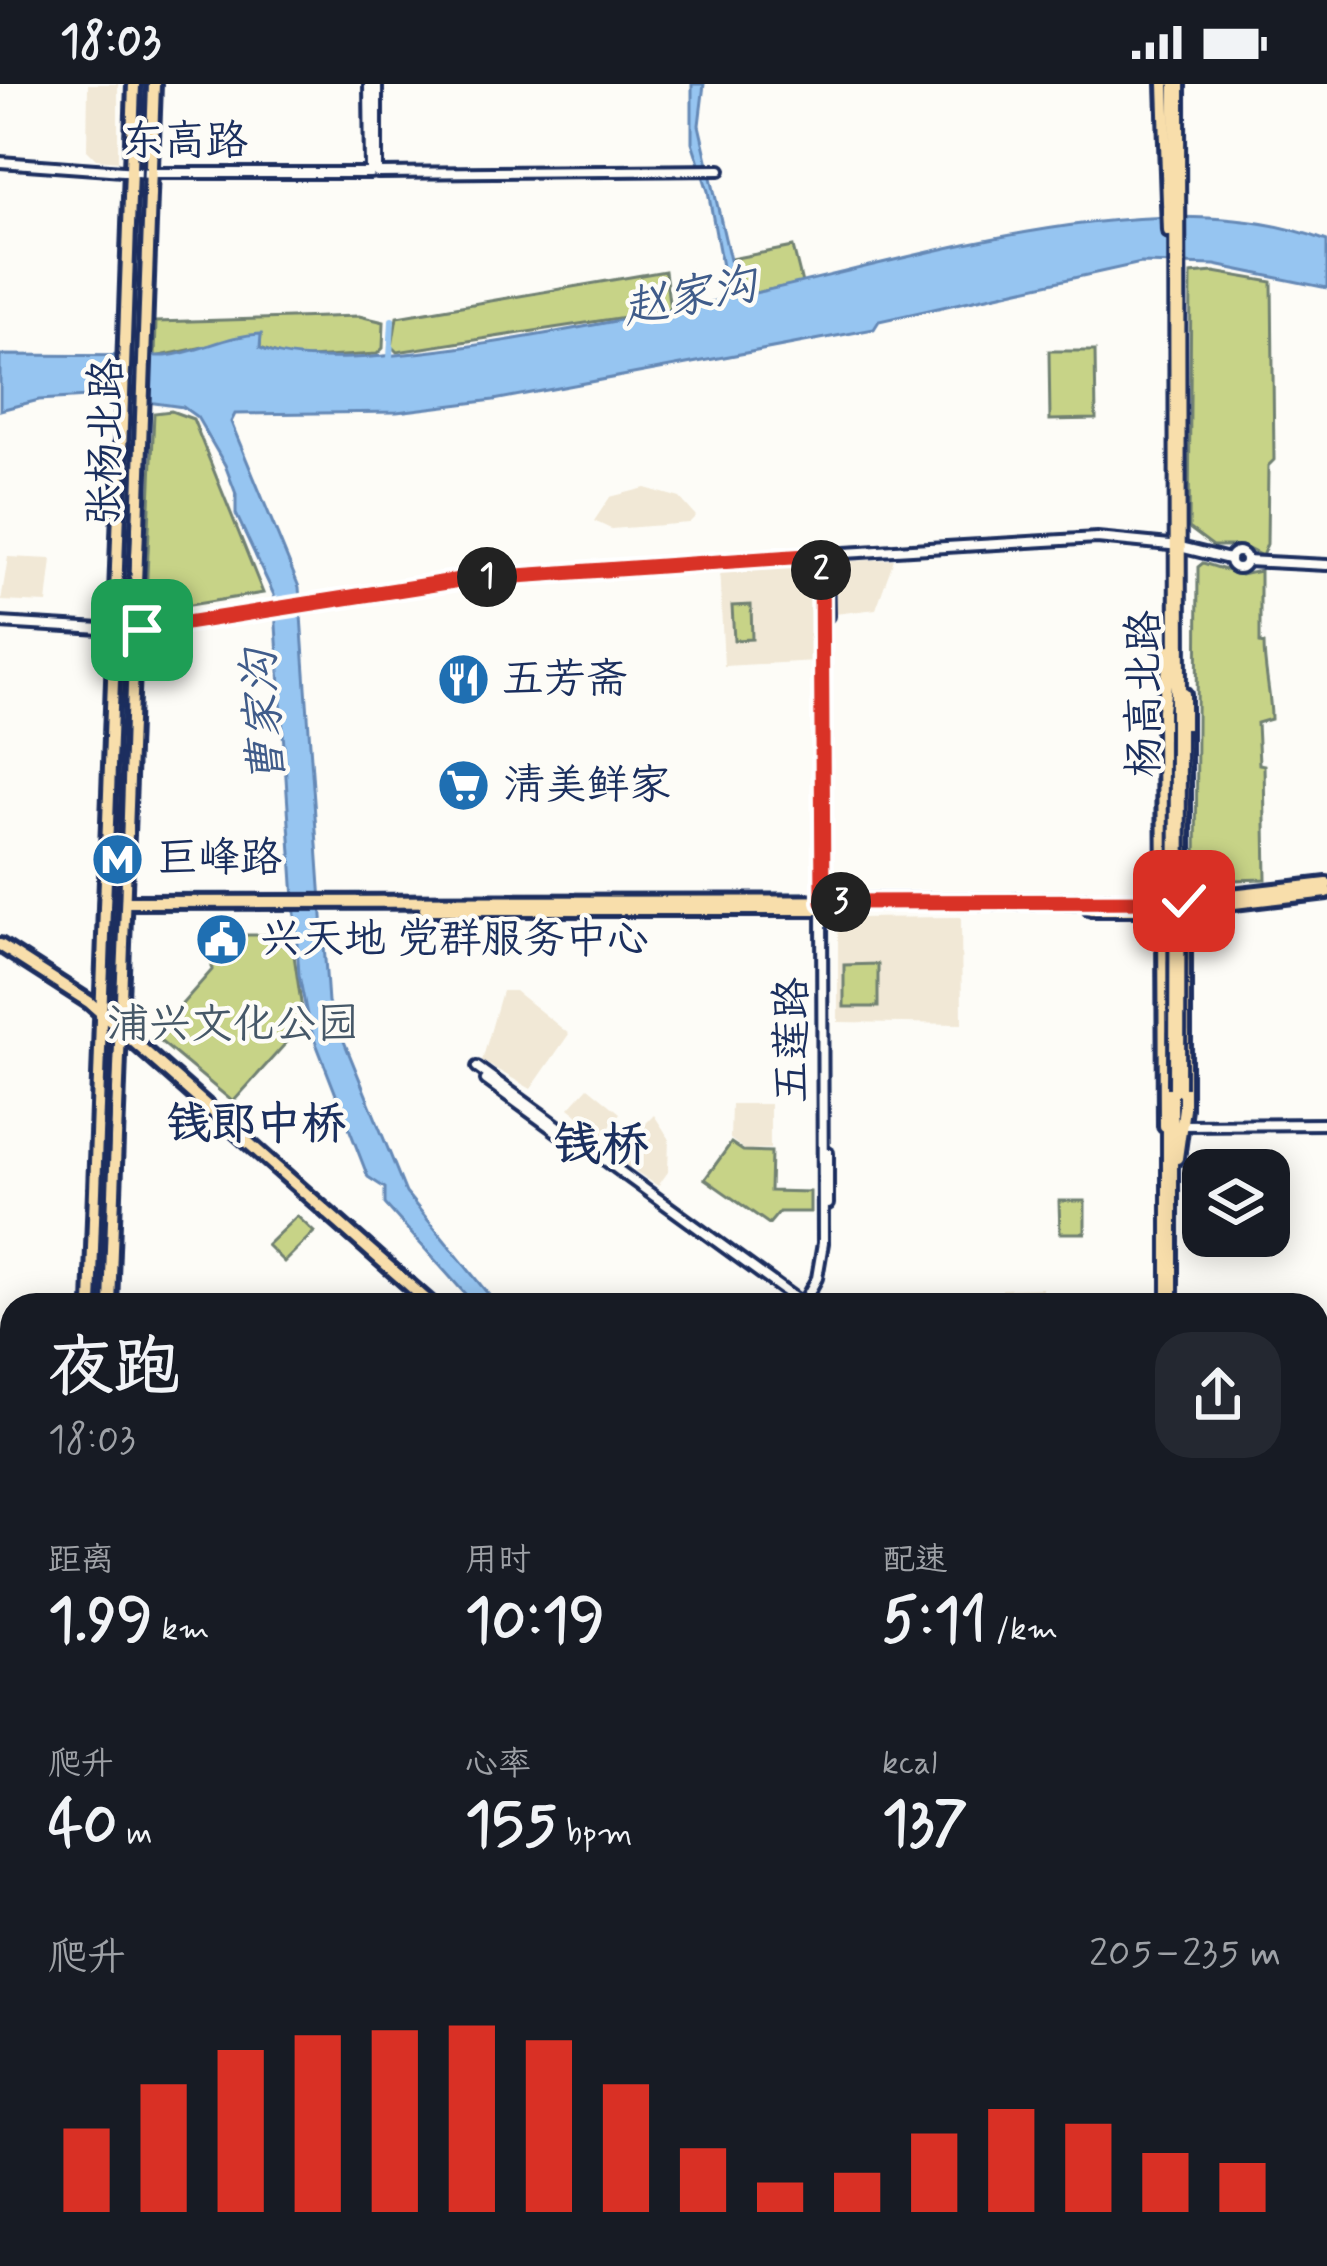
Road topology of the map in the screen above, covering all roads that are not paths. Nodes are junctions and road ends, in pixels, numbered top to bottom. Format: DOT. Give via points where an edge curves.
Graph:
graph roads {
  1 [pos="134,84"];
  2 [pos="154,84"];
  3 [pos="373,84"];
  4 [pos="1173,84"];
  5 [pos="0,162"];
  6 [pos="720,170"];
  7 [pos="132,172"];
  8 [pos="150,173"];
  9 [pos="374,173"];
  10 [pos="1174,231"];
  11 [pos="1174,545"];
  12 [pos="824,554"];
  13 [pos="1327,565"];
  14 [pos="0,623"];
  15 [pos="117,631"];
  16 [pos="136,631"];
  17 [pos="1174,650"];
  18 [pos="1327,888"];
  19 [pos="826,905"];
  20 [pos="1162,905"];
  21 [pos="1184,905"];
  22 [pos="109,906"];
  23 [pos="125,906"];
  24 [pos="0,948"];
  25 [pos="105,1019"];
  26 [pos="122,1034"];
  27 [pos="476,1069"];
  28 [pos="1327,1124"];
  29 [pos="1182,1125"];
  30 [pos="1173,1158"];
  31 [pos="93,1293"];
  32 [pos="111,1293"];
  33 [pos="414,1293"];
  34 [pos="786,1293"];
  35 [pos="807,1293"];
  36 [pos="1173,1293"];
  1 -- 7 [label="main road, 张杨北路"];
  2 -- 8 [label="main road, 张杨北路"];
  3 -- 9 [label="street"];
  4 -- 10 [label="highway, 杨高北路"];
  4 -- 10 [label="main road" via="1182,108"];
  4 -- 10 [label="main road" via="1163,109"];
  5 -- 7 [label="street, 东高路"];
  6 -- 9 [label="street, 东高路"];
  7 -- 8 [label="street, 东高路"];
  7 -- 15 [label="main road, 张杨北路"];
  8 -- 9 [label="street, 东高路"];
  8 -- 16 [label="main road, 张杨北路"];
  10 -- 11 [label="highway, 杨高北路"];
  11 -- 12 [label="street" via="1097,538"];
  11 -- 13 [label="street" via="1229,559 1236,568 1246,561"];
  11 -- 17 [label="highway, 杨高北路"];
  12 -- 16 [label="street" via="521,574"];
  12 -- 19 [label="street, 五莲路"];
  14 -- 15 [label="street"];
  15 -- 16 [label="street"];
  15 -- 22 [label="main road, 张杨北路"];
  16 -- 23 [label="main road, 张杨北路"];
  17 -- 20 [label="main road" via="1163,710"];
  17 -- 21 [label="main road" via="1185,708"];
  17 -- 30 [label="highway, 杨高北路, bridge"];
  18 -- 21 [label="main road"];
  19 -- 20 [label="main road"];
  19 -- 23 [label="main road"];
  19 -- 35 [label="street, 五莲路" via="822,1250"];
  20 -- 21 [label="main road"];
  20 -- 30 [label="main road" via="1162,1109"];
  21 -- 29 [label="main road"];
  22 -- 23 [label="main road"];
  22 -- 25 [label="main road, 张杨北路"];
  23 -- 26 [label="main road, 张杨北路"];
  24 -- 25 [label="main road"];
  25 -- 26 [label="main road"];
  25 -- 31 [label="main road, 张杨北路"];
  26 -- 32 [label="main road, 张杨北路"];
  26 -- 33 [label="main road"];
  27 -- 34 [label="street"];
  28 -- 29 [label="street"];
  29 -- 30 [label="main road"];
  30 -- 36 [label="highway, 杨高北路"];
}
